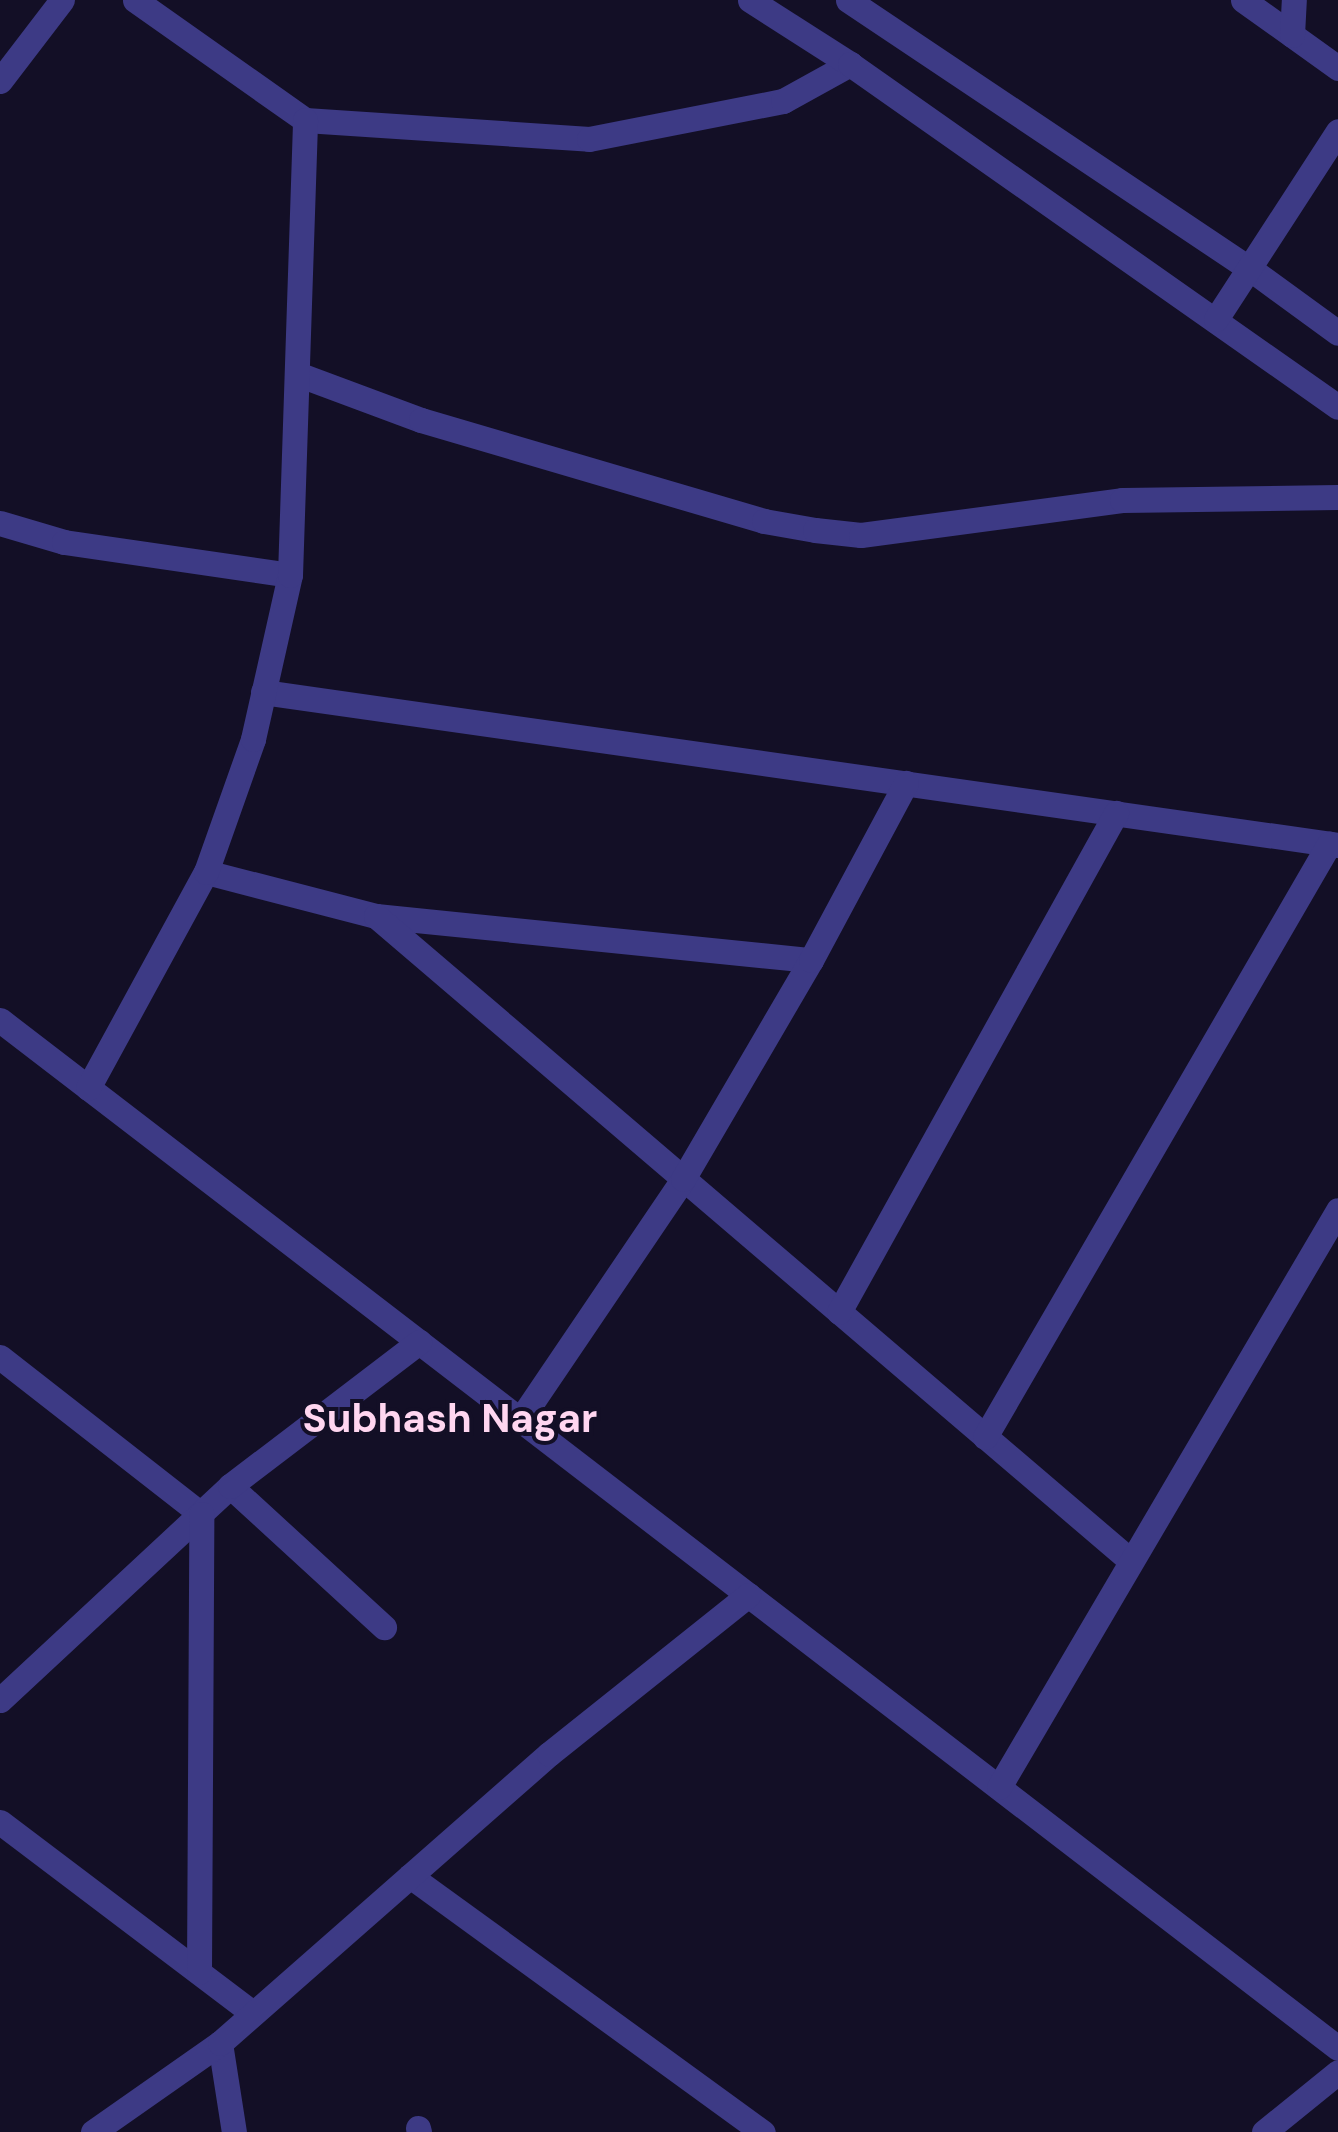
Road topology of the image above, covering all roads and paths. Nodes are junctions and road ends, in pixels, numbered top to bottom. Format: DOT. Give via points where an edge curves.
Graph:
graph roads {
  1 [pos="62,0"];
  2 [pos="135,0"];
  3 [pos="750,0"];
  4 [pos="848,0"];
  5 [pos="1243,0"];
  6 [pos="1294,0"];
  7 [pos="1292,35"];
  8 [pos="850,64"];
  9 [pos="1338,68"];
  10 [pos="0,81"];
  11 [pos="305,120"];
  12 [pos="1338,131"];
  13 [pos="1249,268"];
  14 [pos="1216,319"];
  15 [pos="1338,333"];
  16 [pos="300,375"];
  17 [pos="1338,407"];
  18 [pos="1338,498"];
  19 [pos="0,523"];
  20 [pos="290,575"];
  21 [pos="263,692"];
  22 [pos="906,784"];
  23 [pos="1116,813"];
  24 [pos="1333,844"];
  25 [pos="206,872"];
  26 [pos="376,916"];
  27 [pos="811,960"];
  28 [pos="0,1020"];
  29 [pos="88,1088"];
  30 [pos="683,1178"];
  31 [pos="1338,1210"];
  32 [pos="839,1312"];
  33 [pos="419,1342"];
  34 [pos="0,1357"];
  35 [pos="520,1420"];
  36 [pos="985,1436"];
  37 [pos="230,1486"];
  38 [pos="201,1514"];
  39 [pos="1131,1562"];
  40 [pos="748,1595"];
  41 [pos="384,1627"];
  42 [pos="0,1700"];
  43 [pos="999,1787"];
  44 [pos="0,1822"];
  45 [pos="410,1876"];
  46 [pos="199,1972"];
  47 [pos="253,2013"];
  48 [pos="220,2044"];
  49 [pos="1338,2048"];
  50 [pos="1338,2072"];
  51 [pos="93,2132"];
  52 [pos="234,2132"];
  53 [pos="763,2132"];
  54 [pos="1264,2132"];
  1 -- 10 [label="street"];
  2 -- 11 [label="street"];
  3 -- 8 [label="street"];
  4 -- 13 [label="street"];
  5 -- 7 [label="street"];
  6 -- 7 [label="street"];
  7 -- 9 [label="street"];
  8 -- 11 [label="street" via="783,101 588,139"];
  8 -- 14 [label="street"];
  11 -- 16 [label="street"];
  12 -- 13 [label="street"];
  13 -- 14 [label="street"];
  13 -- 15 [label="street"];
  14 -- 17 [label="street"];
  16 -- 18 [label="street" via="421,420 764,521 830,532 861,535 1122,500"];
  16 -- 20 [label="street"];
  19 -- 20 [label="street" via="64,542"];
  20 -- 21 [label="street"];
  21 -- 22 [label="street"];
  21 -- 25 [label="street" via="254,739"];
  22 -- 23 [label="street"];
  22 -- 27 [label="street"];
  23 -- 24 [label="street"];
  23 -- 32 [label="street"];
  24 -- 36 [label="street"];
  25 -- 26 [label="street"];
  25 -- 29 [label="street"];
  26 -- 27 [label="street"];
  26 -- 30 [label="street"];
  27 -- 30 [label="street"];
  28 -- 29 [label="street"];
  29 -- 33 [label="street"];
  30 -- 32 [label="street"];
  30 -- 35 [label="street"];
  31 -- 39 [label="street"];
  32 -- 36 [label="street"];
  33 -- 35 [label="street"];
  33 -- 37 [label="street"];
  34 -- 38 [label="street"];
  35 -- 40 [label="street"];
  36 -- 39 [label="street"];
  37 -- 38 [label="street"];
  37 -- 41 [label="street"];
  38 -- 42 [label="street"];
  38 -- 46 [label="street"];
  39 -- 43 [label="street"];
  40 -- 43 [label="street"];
  40 -- 45 [label="street"];
  43 -- 49 [label="street"];
  44 -- 46 [label="street"];
  45 -- 47 [label="street"];
  45 -- 53 [label="street"];
  46 -- 47 [label="street"];
  47 -- 48 [label="street"];
  48 -- 51 [label="street"];
  48 -- 52 [label="street"];
  50 -- 54 [label="street"];
}
